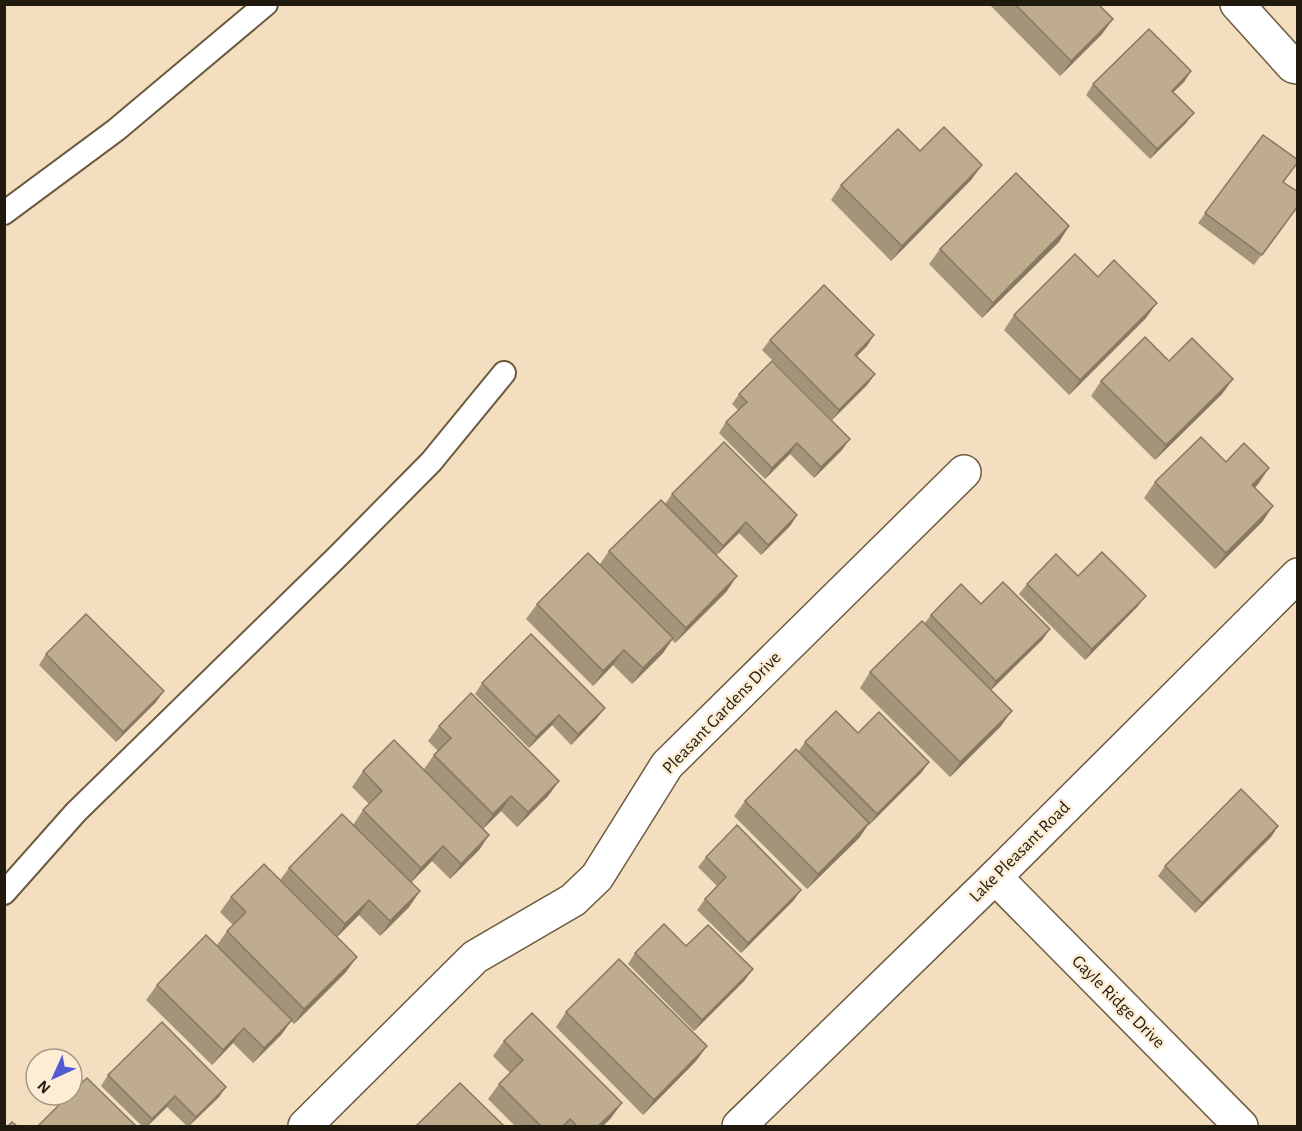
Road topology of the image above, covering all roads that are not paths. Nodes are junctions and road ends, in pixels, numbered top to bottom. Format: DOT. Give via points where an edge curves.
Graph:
graph roads {
  1 [pos="266,4"];
  2 [pos="1237,4"];
  3 [pos="1298,67"];
  4 [pos="4,213"];
  5 [pos="504,373"];
  6 [pos="964,472"];
  7 [pos="1298,575"];
  8 [pos="995,877"];
  9 [pos="4,893"];
  10 [pos="305,1126"];
  11 [pos="739,1126"];
  12 [pos="1241,1126"];
  1 -- 4 [label="lane" via="116,130"];
  2 -- 3 [label="street"];
  5 -- 9 [label="lane" via="431,462 76,812"];
  6 -- 10 [label="street, Pleasant Gardens Drive" via="667,765 597,877 573,900 475,957"];
  7 -- 8 [label="street, Lake Pleasant Road"];
  8 -- 11 [label="street, Lake Pleasant Road"];
  8 -- 12 [label="street, Gayle Ridge Drive"];
}
